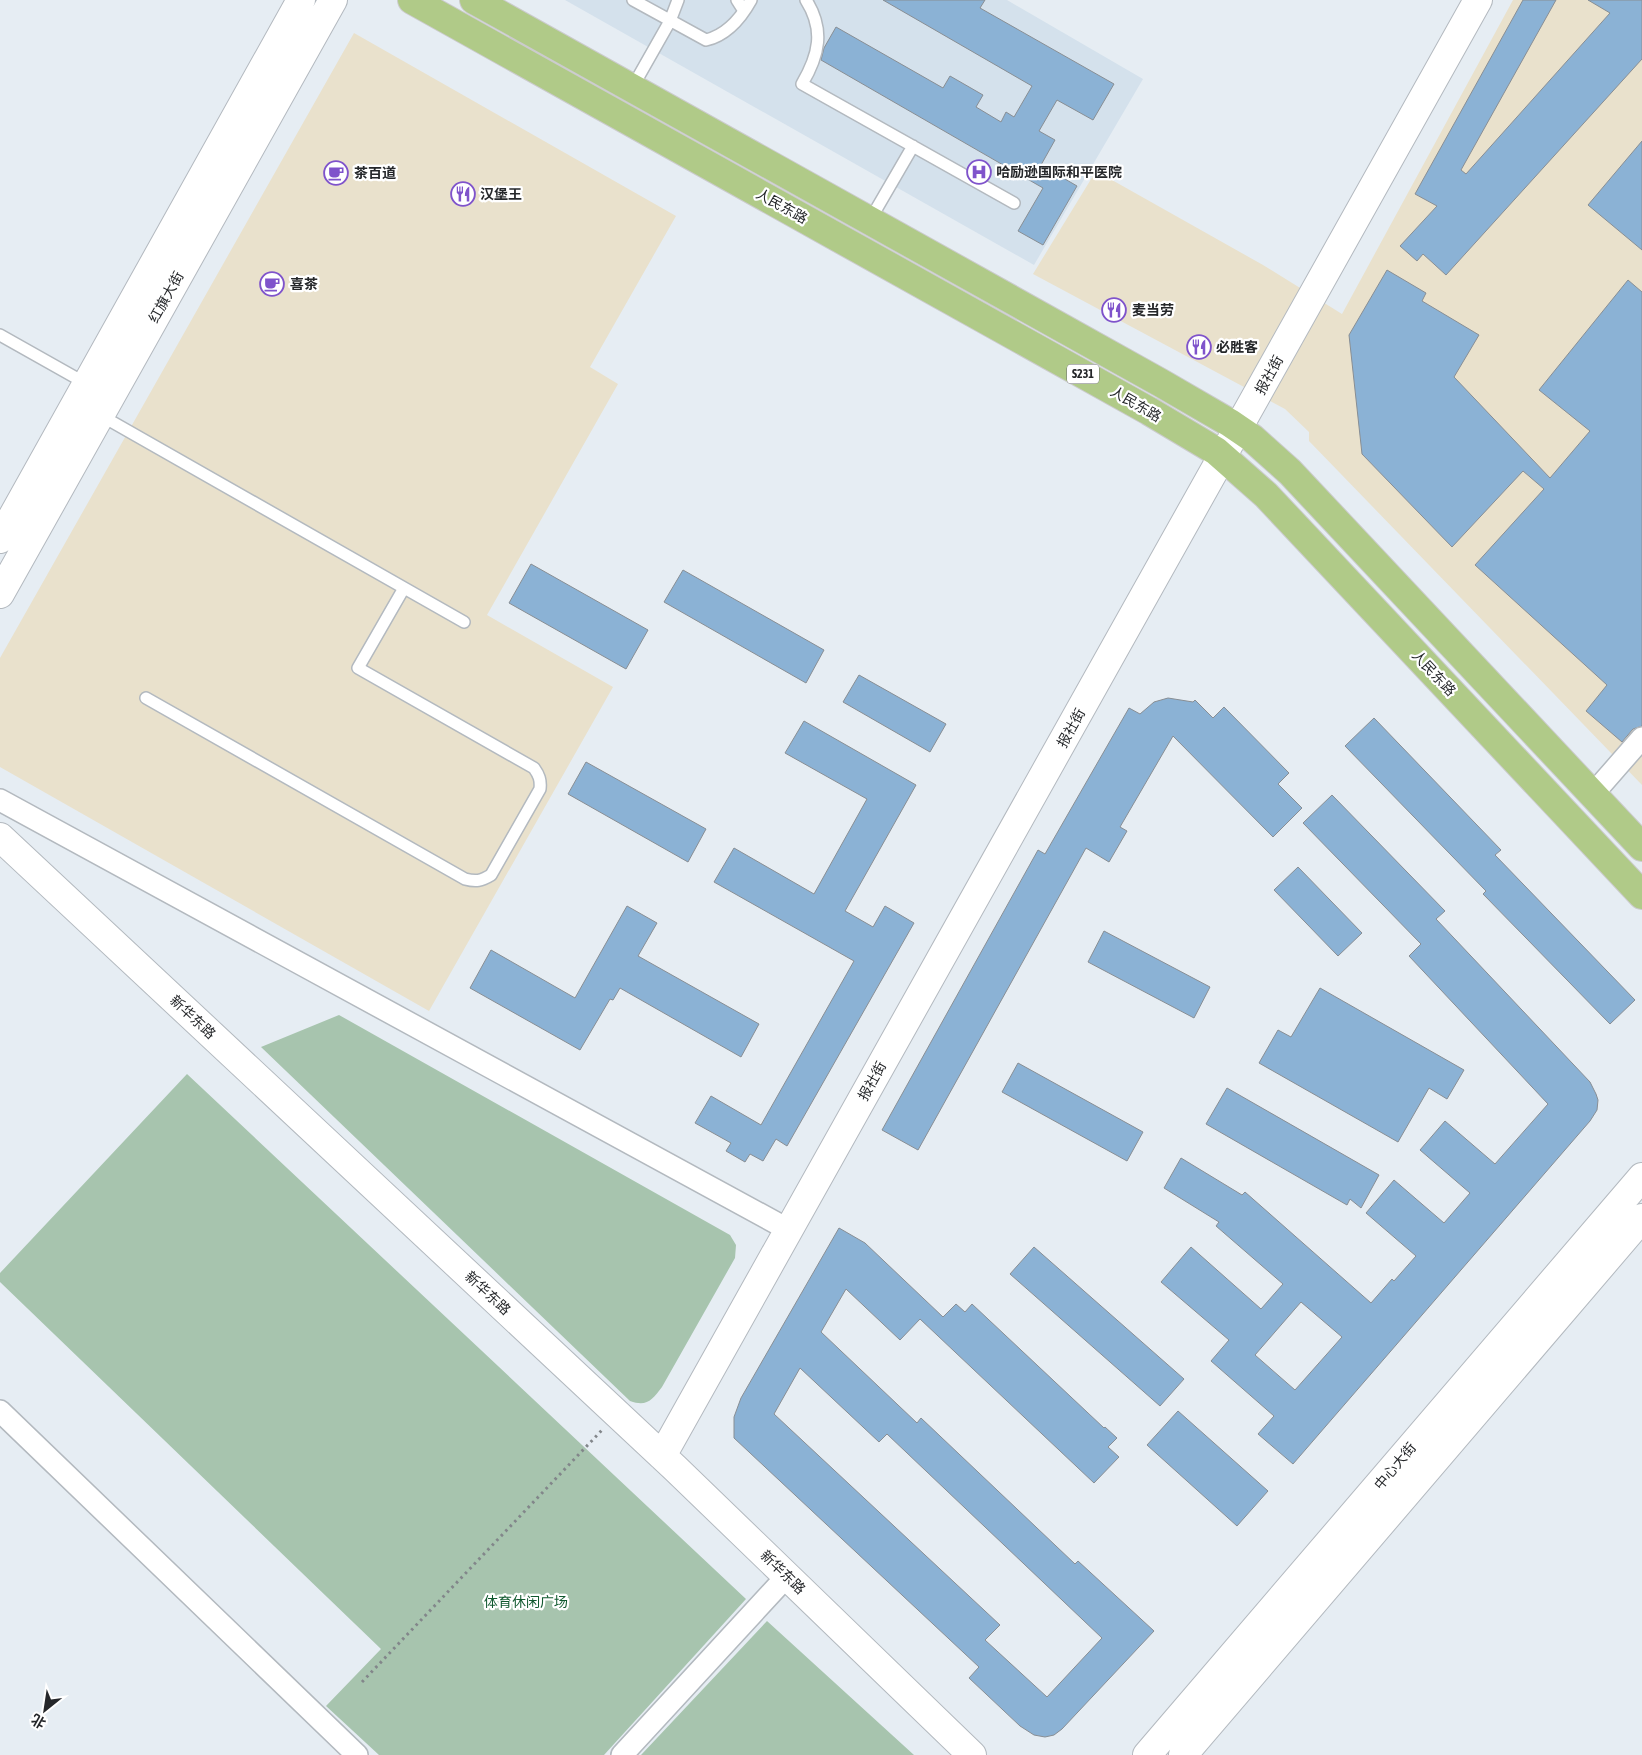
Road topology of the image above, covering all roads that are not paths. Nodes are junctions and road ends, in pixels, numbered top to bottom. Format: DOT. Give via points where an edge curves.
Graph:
graph roads {
  1 [pos="301,0"];
  2 [pos="333,0"];
  3 [pos="412,0"];
  4 [pos="474,0"];
  5 [pos="633,0"];
  6 [pos="678,0"];
  7 [pos="737,0"];
  8 [pos="751,0"];
  9 [pos="806,0"];
  10 [pos="1478,0"];
  11 [pos="744,11"];
  12 [pos="670,21"];
  13 [pos="632,88"];
  14 [pos="912,146"];
  15 [pos="1014,203"];
  16 [pos="870,220"];
  17 [pos="0,335"];
  18 [pos="87,384"];
  19 [pos="100,415"];
  20 [pos="1239,429"];
  21 [pos="1223,457"];
  22 [pos="0,539"];
  23 [pos="404,588"];
  24 [pos="0,594"];
  25 [pos="464,622"];
  26 [pos="146,698"];
  27 [pos="1642,738"];
  28 [pos="1593,794"];
  29 [pos="0,800"];
  30 [pos="0,837"];
  31 [pos="1642,847"];
  32 [pos="1642,895"];
  33 [pos="1640,1179"];
  34 [pos="1642,1218"];
  35 [pos="789,1230"];
  36 [pos="0,1411"];
  37 [pos="662,1456"];
  38 [pos="788,1576"];
  39 [pos="357,1755"];
  40 [pos="622,1755"];
  41 [pos="972,1755"];
  42 [pos="1148,1755"];
  43 [pos="1183,1755"];
  1 -- 18 [label="street, 红旗大街"];
  2 -- 19 [label="street, 红旗大街"];
  3 -- 21 [label="main road, 人民东路 / S231" via="1141,406"];
  4 -- 13 [label="main road, S231"];
  5 -- 12 [label="lane"];
  6 -- 12 [label="lane"];
  7 -- 11 [label="lane"];
  8 -- 11 [label="lane"];
  9 -- 14 [label="lane" via="816,23 818,38 813,64 802,84"];
  10 -- 20 [label="street, 报社街"];
  11 -- 12 [label="lane" via="728,30 706,40"];
  12 -- 13 [label="lane"];
  13 -- 16 [label="main road, S231"];
  14 -- 15 [label="lane"];
  14 -- 16 [label="lane"];
  16 -- 20 [label="main road, S231"];
  17 -- 18 [label="lane"];
  18 -- 22 [label="street, 红旗大街"];
  19 -- 23 [label="lane"];
  19 -- 24 [label="street, 红旗大街"];
  20 -- 21 [label="street, 报社街"];
  20 -- 28 [label="main road, S231" via="1290,472"];
  21 -- 32 [label="main road, 人民东路 / S231" via="1266,495"];
  21 -- 35 [label="street, 报社街"];
  23 -- 25 [label="lane"];
  23 -- 26 [label="lane" via="358,668 534,768 541,782 491,875 484,880 465,880"];
  27 -- 28 [label="street"];
  28 -- 31 [label="main road, S231"];
  29 -- 35 [label="street"];
  30 -- 37 [label="street, 新华东路"];
  33 -- 42 [label="street, 中心大街"];
  34 -- 43 [label="street, 中心大街"];
  35 -- 37 [label="street, 报社街"];
  36 -- 39 [label="street"];
  37 -- 38 [label="street, 新华东路"];
  38 -- 40 [label="street"];
  38 -- 41 [label="street, 新华东路"];
}
